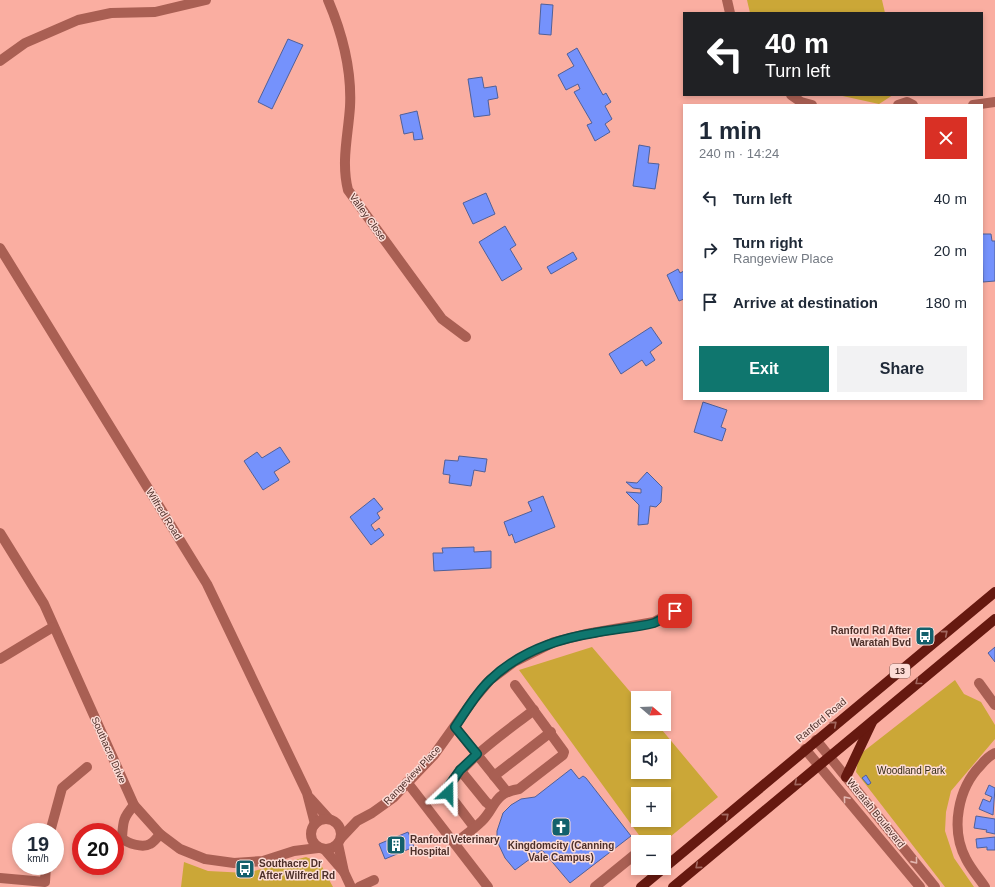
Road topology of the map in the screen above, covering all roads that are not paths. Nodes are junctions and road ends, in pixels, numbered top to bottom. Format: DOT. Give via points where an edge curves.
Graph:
graph roads {
  1 [pos="206,0"];
  2 [pos="328,0"];
  3 [pos="727,0"];
  4 [pos="730,12"];
  5 [pos="0,61"];
  6 [pos="792,96"];
  7 [pos="995,102"];
  8 [pos="808,104"];
  9 [pos="901,104"];
  10 [pos="912,104"];
  11 [pos="980,104"];
  12 [pos="0,248"];
  13 [pos="466,337"];
  14 [pos="0,533"];
  15 [pos="995,592"];
  16 [pos="686,605"];
  17 [pos="995,619"];
  18 [pos="53,627"];
  19 [pos="0,659"];
  20 [pos="979,683"];
  21 [pos="515,685"];
  22 [pos="995,704"];
  23 [pos="534,710"];
  24 [pos="873,719"];
  25 [pos="455,727"];
  26 [pos="551,732"];
  27 [pos="816,740"];
  28 [pos="804,750"];
  29 [pos="477,754"];
  30 [pos="995,754"];
  31 [pos="829,756"];
  32 [pos="818,765"];
  33 [pos="87,767"];
  34 [pos="460,770"];
  35 [pos="494,776"];
  36 [pos="846,777"];
  37 [pos="407,782"];
  38 [pos="507,792"];
  39 [pos="307,793"];
  40 [pos="134,805"];
  41 [pos="492,806"];
  42 [pos="332,821"];
  43 [pos="357,821"];
  44 [pos="52,823"];
  45 [pos="474,827"];
  46 [pos="313,828"];
  47 [pos="160,834"];
  48 [pos="340,841"];
  49 [pos="455,843"];
  50 [pos="322,849"];
  51 [pos="294,851"];
  52 [pos="631,858"];
  53 [pos="671,862"];
  54 [pos="344,872"];
  55 [pos="45,875"];
  56 [pos="656,875"];
  57 [pos="929,877"];
  58 [pos="0,878"];
  59 [pos="374,880"];
  60 [pos="918,886"];
  61 [pos="351,887"];
  62 [pos="359,887"];
  63 [pos="488,887"];
  64 [pos="595,887"];
  65 [pos="641,887"];
  66 [pos="673,887"];
  67 [pos="935,887"];
  68 [pos="985,887"];
  1 -- 5 [label="street" via="155,12 112,13 78,20 25,43"];
  2 -- 13 [label="street, Valley Close" via="348,58 350,106 344,172 348,190 442,319"];
  3 -- 4 [label="street"];
  6 -- 8 [label="street"];
  7 -- 11 [label="street"];
  9 -- 10 [label="street"];
  12 -- 39 [label="street, Wilfred Road" via="207,584"];
  14 -- 18 [label="street, Southacre Drive" via="44,604"];
  27 -- 15 [label="main road, Ranford Road / 13, one-way"];
  16 -- 25 [label="street, Rangeview Place" via="654,622 586,634 536,649 490,680"];
  17 -- 24 [label="main road, 13, one-way"];
  18 -- 19 [label="street"];
  18 -- 40 [label="street, Southacre Drive"];
  20 -- 22 [label="street"];
  21 -- 23 [label="street"];
  23 -- 26 [label="street"];
  23 -- 29 [label="street"];
  24 -- 31 [label="main road, 13"];
  24 -- 36 [label="main road"];
  25 -- 29 [label="street"];
  25 -- 37 [label="street, Rangeview Place" via="434,755"];
  26 -- 35 [label="street"];
  26 -- 38 [label="street" via="563,749 562,755 519,790"];
  27 -- 28 [label="main road, Ranford Road / 13"];
  27 -- 31 [label="street, Waratah Boulevard"];
  28 -- 32 [label="street, Waratah Boulevard"];
  53 -- 28 [label="main road, Ranford Road / 13, one-way"];
  29 -- 34 [label="street"];
  29 -- 35 [label="street"];
  30 -- 68 [label="street" via="990,755 971,775 959,805 958,833 965,859"];
  31 -- 32 [label="main road, 13"];
  31 -- 36 [label="street, Waratah Boulevard"];
  60 -- 32 [label="street, Waratah Boulevard, one-way"];
  32 -- 66 [label="main road, 13, one-way"];
  33 -- 44 [label="street" via="62,788"];
  34 -- 41 [label="street"];
  34 -- 45 [label="street" via="447,790"];
  35 -- 38 [label="street"];
  36 -- 57 [label="street, Waratah Boulevard, one-way"];
  37 -- 43 [label="street, Rangeview Place" via="382,806"];
  37 -- 49 [label="street"];
  38 -- 41 [label="street"];
  39 -- 42 [label="street, Wilfred Road"];
  39 -- 46 [label="street, Wilfred Road"];
  40 -- 47 [label="street, Southacre Drive"];
  40 -- 47 [label="street" via="124,817 122,838 130,844 148,845"];
  41 -- 45 [label="street" via="487,816"];
  42 -- 43 [label="street, Rangeview Place"];
  42 -- 46 [label="street" via="319,821"];
  42 -- 48 [label="street, Wilfred Road" via="340,829"];
  43 -- 48 [label="street, Rangeview Place"];
  45 -- 49 [label="street"];
  46 -- 50 [label="street, Wilfred Road" via="312,841"];
  46 -- 51 [label="street"];
  47 -- 51 [label="street, Southacre Drive" via="180,849 221,862 254,862"];
  48 -- 50 [label="street" via="335,847"];
  48 -- 54 [label="street, Wilfred Road"];
  49 -- 63 [label="street"];
  50 -- 51 [label="street, Southacre Drive"];
  50 -- 54 [label="street, Wilfred Road"];
  52 -- 64 [label="street"];
  54 -- 61 [label="street, Wilfred Road"];
  55 -- 58 [label="street" via="45,882"];
  56 -- 65 [label="main road, Ranford Road / 13"];
  57 -- 60 [label="street"];
  57 -- 67 [label="street, Waratah Boulevard"];
  59 -- 62 [label="street"];
}
